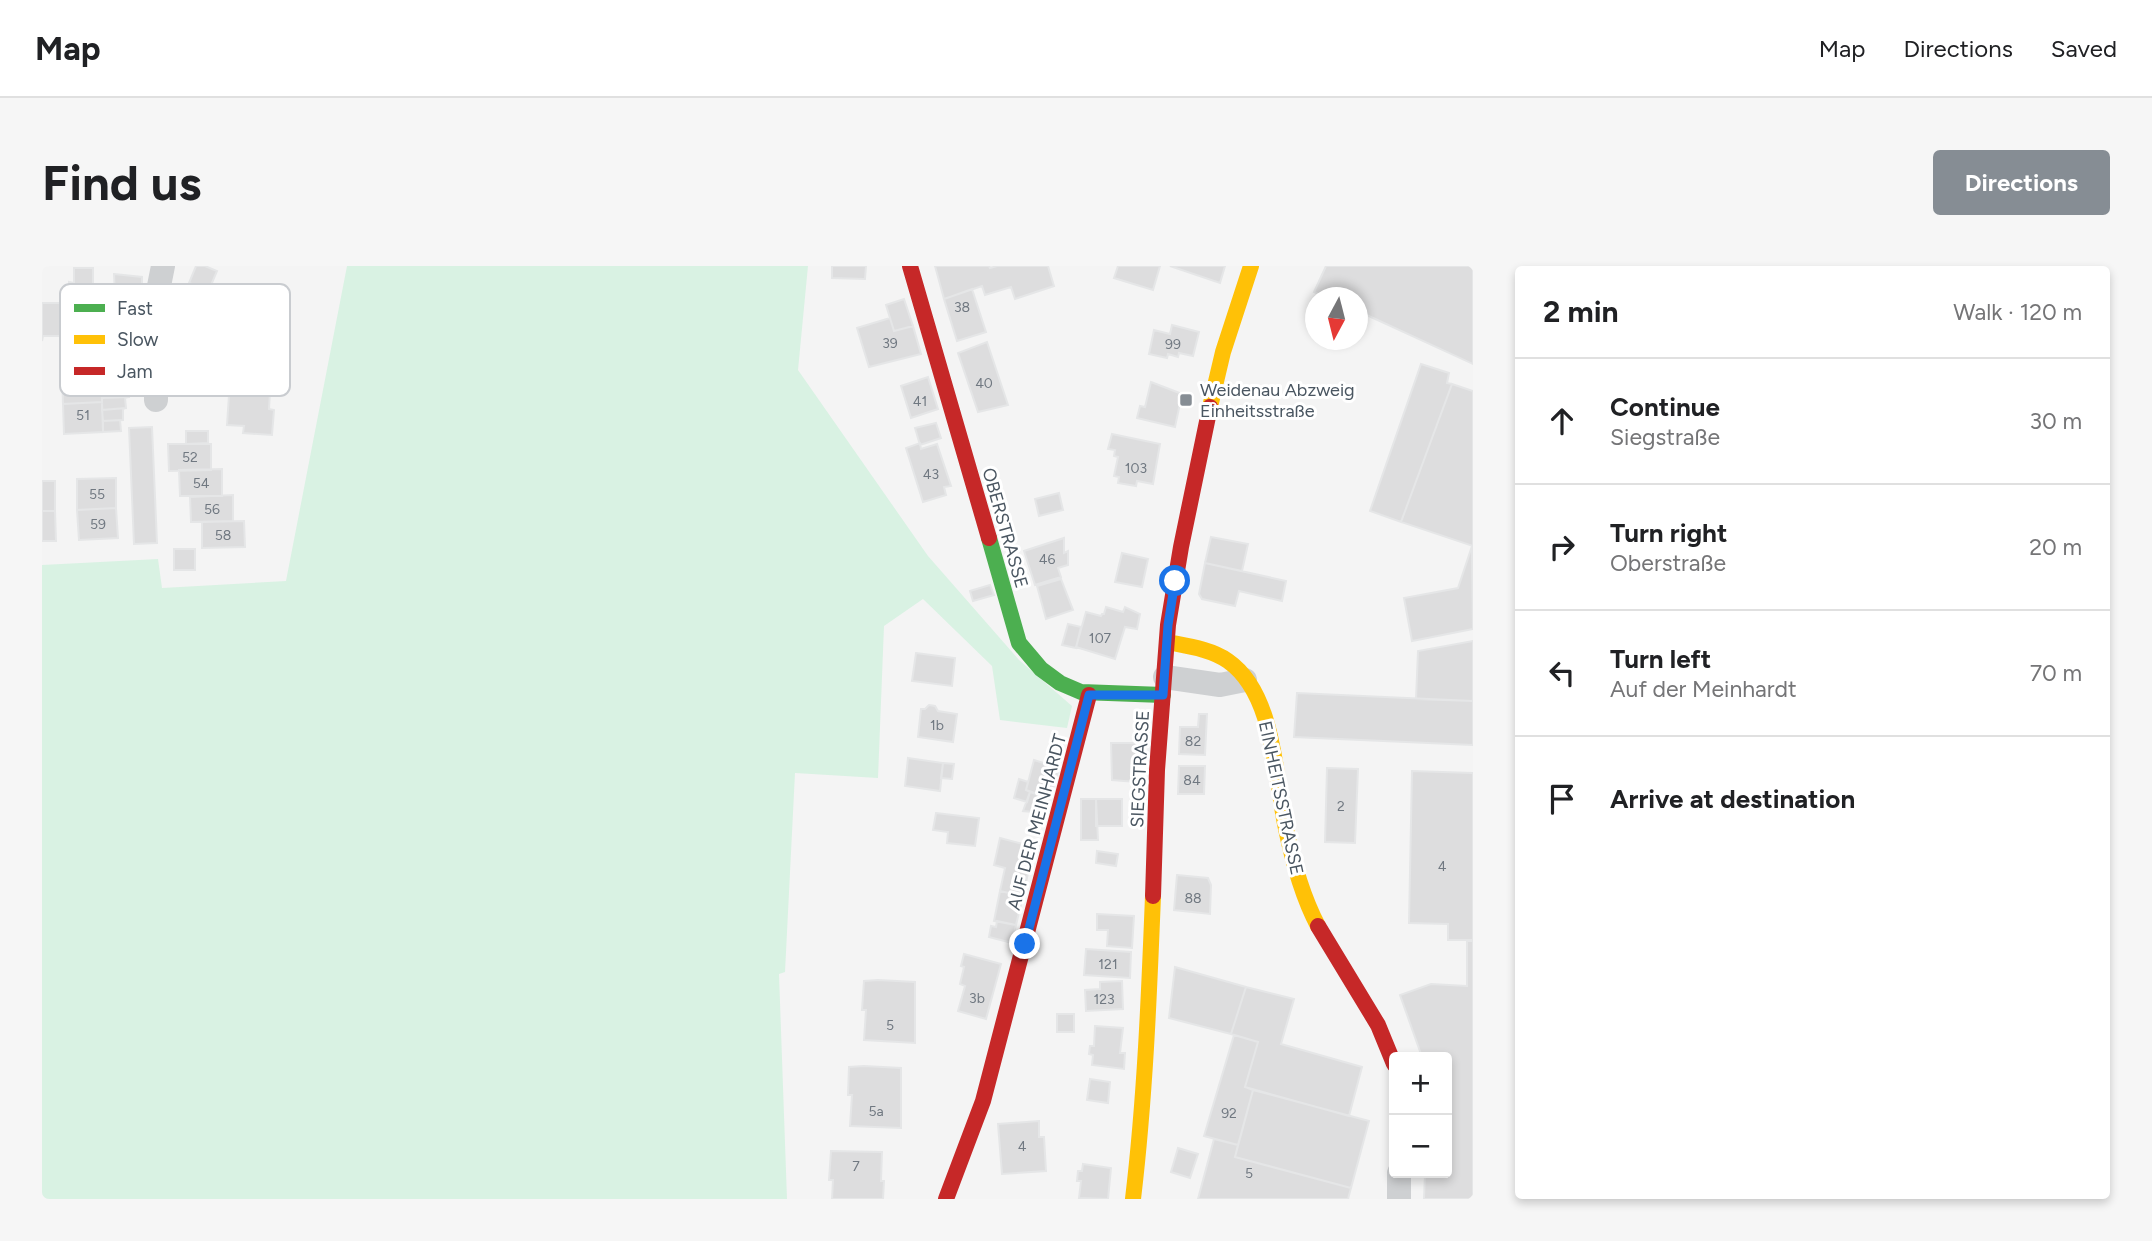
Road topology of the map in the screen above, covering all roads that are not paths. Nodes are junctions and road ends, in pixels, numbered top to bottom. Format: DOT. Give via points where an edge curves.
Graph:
graph roads {
  1 [pos="163,266"];
  2 [pos="910,266"];
  3 [pos="1251,266"];
  4 [pos="159,284"];
  5 [pos="156,396"];
  6 [pos="156,400"];
  7 [pos="1167,642"];
  8 [pos="1245,680"];
  9 [pos="1164,686"];
  10 [pos="1089,695"];
  11 [pos="1391,1052"];
  12 [pos="1399,1178"];
  13 [pos="946,1199"];
  14 [pos="1133,1199"];
  15 [pos="1399,1199"];
  1 -- 4 [label="street"];
  2 -- 10 [label="street, OBERSTRASSE" via="1020,643 1032,662 1058,682"];
  3 -- 7 [label="street, SIEGSTRASSE" via="1205,427"];
  5 -- 6 [label="street"];
  7 -- 8 [label="street, EINHEITSSTRASSE" via="1228,661"];
  7 -- 9 [label="street, SIEGSTRASSE"];
  8 -- 9 [label="street"];
  8 -- 11 [label="street, EINHEITSSTRASSE" via="1267,723 1297,876 1312,916 1371,1008"];
  9 -- 10 [label="street, OBERSTRASSE"];
  9 -- 14 [label="street, SIEGSTRASSE" via="1147,1050"];
  10 -- 13 [label="street, AUF DER MEINHARDT" via="983,1101"];
  12 -- 15 [label="street"];
}
